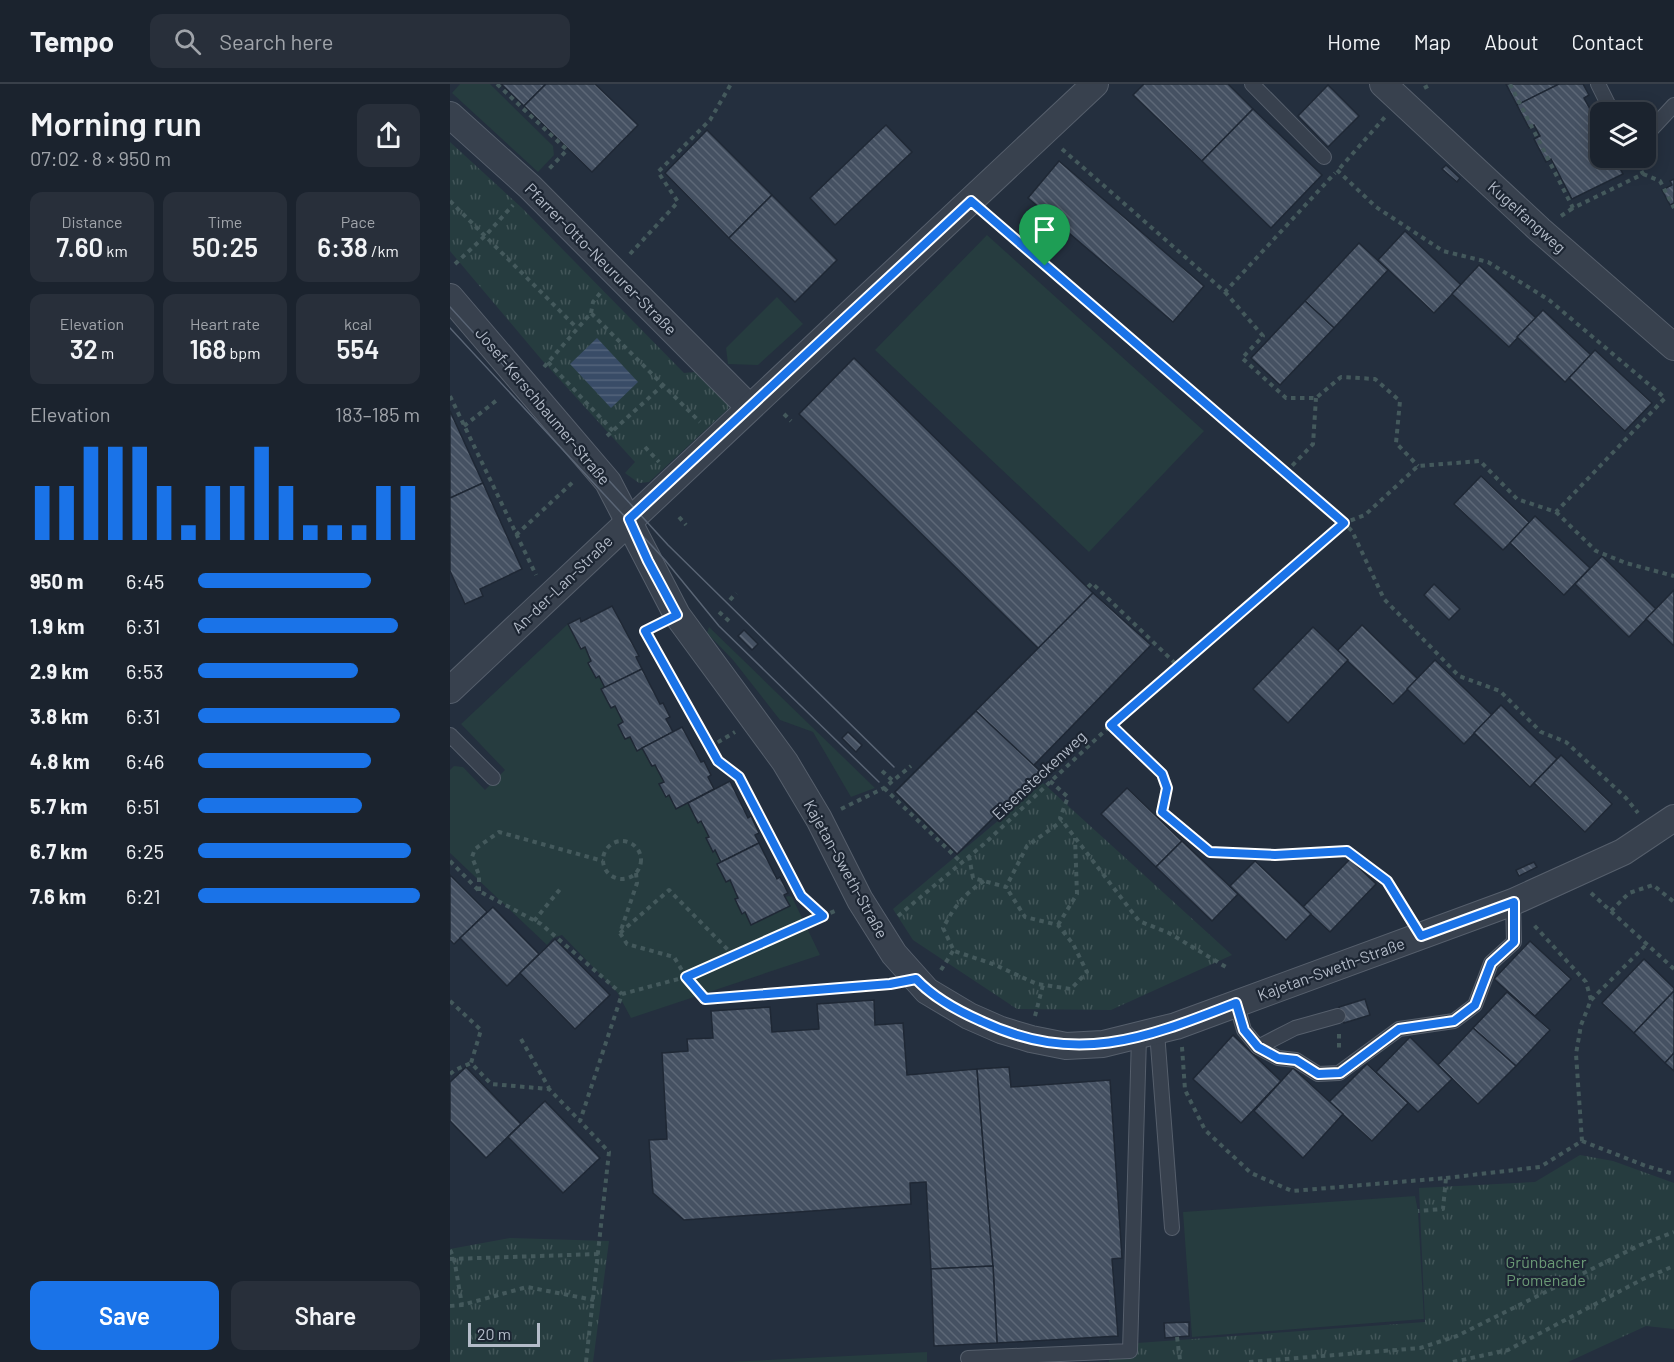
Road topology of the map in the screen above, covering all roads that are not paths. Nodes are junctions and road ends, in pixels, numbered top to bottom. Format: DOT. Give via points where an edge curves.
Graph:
graph roads {
  1 [pos="1095,84"];
  2 [pos="1252,84"];
  3 [pos="1602,86"];
  4 [pos="1392,92"];
  5 [pos="1608,102"];
  6 [pos="1674,105"];
  7 [pos="450,114"];
  8 [pos="1656,124"];
  9 [pos="1324,157"];
  10 [pos="450,297"];
  11 [pos="1674,347"];
  12 [pos="748,407"];
  13 [pos="629,519"];
  14 [pos="450,690"];
  15 [pos="450,735"];
  16 [pos="493,778"];
  17 [pos="1674,818"];
  18 [pos="1514,902"];
  19 [pos="1236,1003"];
  20 [pos="1338,1016"];
  21 [pos="1158,1032"];
  22 [pos="1258,1047"];
  23 [pos="1172,1228"];
  24 [pos="968,1358"];
  1 -- 12 [label="street, An-der-Lan-Straße"];
  2 -- 9 [label="lane"];
  3 -- 5 [label="lane"];
  4 -- 11 [label="street, Kugelfangweg" via="1540,230"];
  6 -- 8 [label="lane"];
  7 -- 12 [label="street, Pfarrer-Otto-Neururer-Straße" via="530,187"];
  10 -- 13 [label="street, Josef-Kerschbaumer-Straße" via="608,482"];
  12 -- 13 [label="street, An-der-Lan-Straße"];
  13 -- 14 [label="street, An-der-Lan-Straße"];
  13 -- 21 [label="street, Kajetan-Sweth-Straße" via="677,615 785,762 860,900 894,954 927,991 1001,1030 1066,1046 1102,1044"];
  15 -- 16 [label="lane"];
  17 -- 18 [label="street, Kajetan-Sweth-Straße" via="1623,852"];
  18 -- 19 [label="street, Kajetan-Sweth-Straße"];
  18 -- 22 [label="lane" via="1514,942 1491,963 1475,1005 1454,1021 1399,1029 1340,1073 1318,1074 1296,1060 1278,1058"];
  19 -- 21 [label="street, Kajetan-Sweth-Straße"];
  19 -- 22 [label="lane" via="1244,1030"];
  20 -- 22 [label="lane" via="1289,1030"];
  21 -- 23 [label="lane"];
  21 -- 24 [label="lane" via="1130,1351"];
}
